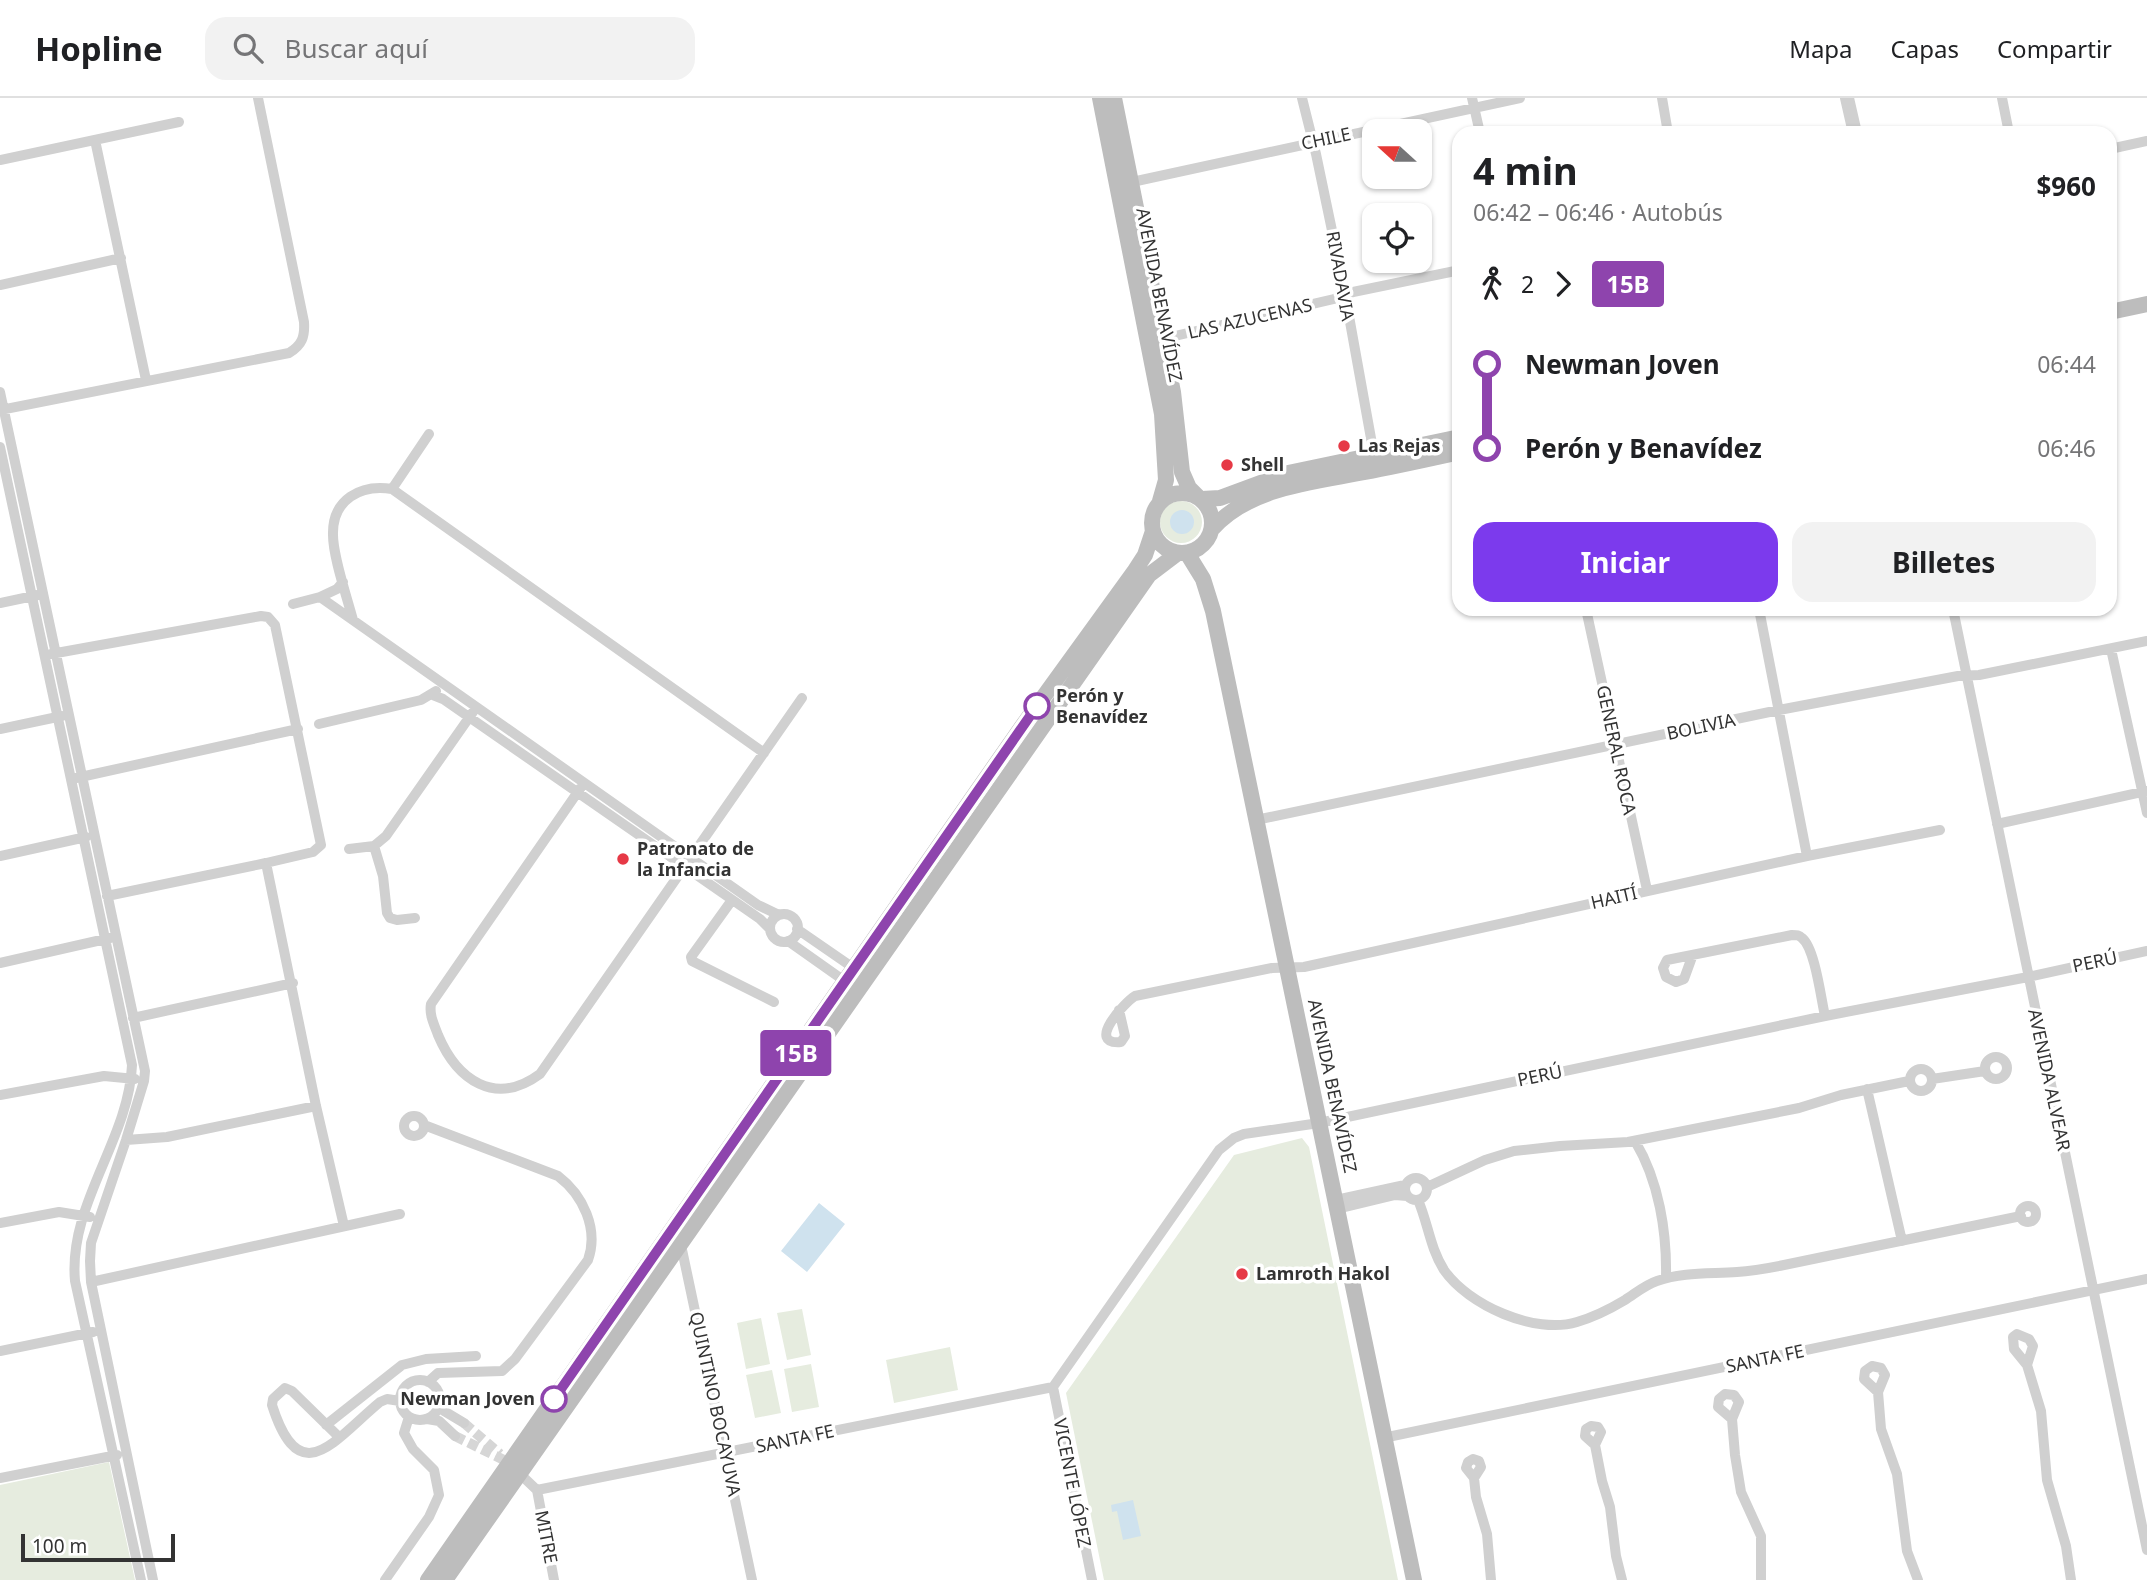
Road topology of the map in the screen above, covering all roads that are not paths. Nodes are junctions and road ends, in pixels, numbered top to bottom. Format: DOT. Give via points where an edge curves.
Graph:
graph roads {
  1 [pos="258,98"];
  2 [pos="1100,98"];
  3 [pos="1114,98"];
  4 [pos="1302,98"];
  5 [pos="1520,98"];
  6 [pos="1662,98"];
  7 [pos="1847,98"];
  8 [pos="2002,98"];
  9 [pos="1473,103"];
  10 [pos="179,122"];
  11 [pos="1478,126"];
  12 [pos="1667,126"];
  13 [pos="1853,126"];
  14 [pos="2008,126"];
  15 [pos="95,140"];
  16 [pos="1312,141"];
  17 [pos="2147,141"];
  18 [pos="2117,147"];
  19 [pos="0,160"];
  20 [pos="1132,182"];
  21 [pos="121,258"];
  22 [pos="1452,272"];
  23 [pos="0,285"];
  24 [pos="2147,293"];
  25 [pos="1344,295"];
  26 [pos="2117,299"];
  27 [pos="2147,304"];
  28 [pos="2117,310"];
  29 [pos="1162,339"];
  30 [pos="146,380"];
  31 [pos="0,393"];
  32 [pos="2,410"];
  33 [pos="429,434"];
  34 [pos="1452,439"];
  35 [pos="0,447"];
  36 [pos="1452,454"];
  37 [pos="1374,455"];
  38 [pos="8,475"];
  39 [pos="392,489"];
  40 [pos="1200,497"];
  41 [pos="1160,501"];
  42 [pos="1153,531"];
  43 [pos="1211,533"];
  44 [pos="1182,553"];
  45 [pos="343,582"];
  46 [pos="37,595"];
  47 [pos="320,597"];
  48 [pos="1210,600"];
  49 [pos="0,603"];
  50 [pos="293,604"];
  51 [pos="1587,616"];
  52 [pos="1760,616"];
  53 [pos="1954,616"];
  54 [pos="353,620"];
  55 [pos="2147,641"];
  56 [pos="2111,649"];
  57 [pos="50,655"];
  58 [pos="1966,676"];
  59 [pos="441,683"];
  60 [pos="433,695"];
  61 [pos="802,698"];
  62 [pos="476,706"];
  63 [pos="1779,710"];
  64 [pos="69,715"];
  65 [pos="57,717"];
  66 [pos="469,717"];
  67 [pos="318,724"];
  68 [pos="0,729"];
  69 [pos="298,729"];
  70 [pos="1615,746"];
  71 [pos="764,753"];
  72 [pos="76,778"];
  73 [pos="581,788"];
  74 [pos="2145,792"];
  75 [pos="2147,813"];
  76 [pos="1256,820"];
  77 [pos="1997,824"];
  78 [pos="1940,830"];
  79 [pos="94,835"];
  80 [pos="82,838"];
  81 [pos="374,846"];
  82 [pos="349,849"];
  83 [pos="0,856"];
  84 [pos="1807,856"];
  85 [pos="688,862"];
  86 [pos="266,863"];
  87 [pos="1647,890"];
  88 [pos="107,896"];
  89 [pos="732,900"];
  90 [pos="779,915"];
  91 [pos="415,918"];
  92 [pos="770,929"];
  93 [pos="797,929"];
  94 [pos="116,937"];
  95 [pos="104,940"];
  96 [pos="788,941"];
  97 [pos="2147,951"];
  98 [pos="1692,957"];
  99 [pos="0,963"];
  100 [pos="1288,967"];
  101 [pos="850,976"];
  102 [pos="2028,977"];
  103 [pos="293,984"];
  104 [pos="774,1002"];
  105 [pos="1119,1010"];
  106 [pos="1825,1016"];
  107 [pos="134,1018"];
  108 [pos="1985,1071"];
  109 [pos="131,1078"];
  110 [pos="1932,1079"];
  111 [pos="144,1081"];
  112 [pos="1909,1081"];
  113 [pos="1867,1089"];
  114 [pos="0,1096"];
  115 [pos="316,1106"];
  116 [pos="1319,1123"];
  117 [pos="424,1125"];
  118 [pos="126,1140"];
  119 [pos="1635,1141"];
  120 [pos="1427,1187"];
  121 [pos="1406,1190"];
  122 [pos="1418,1200"];
  123 [pos="1336,1204"];
  124 [pos="85,1214"];
  125 [pos="400,1214"];
  126 [pos="2021,1216"];
  127 [pos="98,1221"];
  128 [pos="0,1223"];
  129 [pos="344,1226"];
  130 [pos="676,1238"];
  131 [pos="1902,1241"];
  132 [pos="1666,1278"];
  133 [pos="2147,1279"];
  134 [pos="92,1282"];
  135 [pos="2092,1291"];
  136 [pos="101,1330"];
  137 [pos="89,1333"];
  138 [pos="0,1351"];
  139 [pos="476,1356"];
  140 [pos="402,1365"];
  141 [pos="2027,1365"];
  142 [pos="428,1382"];
  143 [pos="408,1384"];
  144 [pos="1053,1387"];
  145 [pos="1878,1392"];
  146 [pos="400,1401"];
  147 [pos="439,1405"];
  148 [pos="408,1417"];
  149 [pos="427,1419"];
  150 [pos="1732,1419"];
  151 [pos="464,1423"];
  152 [pos="326,1425"];
  153 [pos="455,1436"];
  154 [pos="339,1437"];
  155 [pos="1383,1438"];
  156 [pos="1595,1445"];
  157 [pos="127,1453"];
  158 [pos="726,1454"];
  159 [pos="113,1455"];
  160 [pos="515,1469"];
  161 [pos="0,1478"];
  162 [pos="1474,1478"];
  163 [pos="537,1490"];
  164 [pos="2147,1550"];
  165 [pos="141,1580"];
  166 [pos="153,1580"];
  167 [pos="385,1580"];
  168 [pos="428,1580"];
  169 [pos="445,1580"];
  170 [pos="554,1580"];
  171 [pos="752,1580"];
  172 [pos="1092,1580"];
  173 [pos="1414,1580"];
  174 [pos="1491,1580"];
  175 [pos="1621,1580"];
  176 [pos="1627,1580"];
  177 [pos="1761,1580"];
  178 [pos="1918,1580"];
  179 [pos="2071,1580"];
  1 -- 30 [label="street" via="304,322 302,341 289,353"];
  2 -- 41 [label="main road, AVENIDA BENAVÍDEZ" via="1162,414 1166,480"];
  3 -- 20 [label="main road, AVENIDA BENAVÍDEZ"];
  4 -- 16 [label="street, RIVADAVIA"];
  5 -- 9 [label="street, CHILE"];
  6 -- 12 [label="street"];
  7 -- 13 [label="street"];
  8 -- 14 [label="street"];
  9 -- 11 [label="street"];
  9 -- 16 [label="street, CHILE"];
  10 -- 15 [label="street"];
  15 -- 19 [label="street"];
  15 -- 21 [label="street"];
  16 -- 20 [label="street, CHILE"];
  16 -- 25 [label="street, RIVADAVIA"];
  17 -- 18 [label="street"];
  20 -- 29 [label="main road, AVENIDA BENAVÍDEZ"];
  21 -- 23 [label="street"];
  21 -- 30 [label="street"];
  22 -- 25 [label="street, LAS AZUCENAS"];
  24 -- 26 [label="main road"];
  25 -- 29 [label="street, LAS AZUCENAS"];
  25 -- 37 [label="street, RIVADAVIA"];
  27 -- 28 [label="main road"];
  29 -- 40 [label="main road, AVENIDA BENAVÍDEZ" via="1182,472 1189,488"];
  30 -- 32 [label="street"];
  31 -- 32 [label="street"];
  32 -- 38 [label="street"];
  33 -- 39 [label="street"];
  34 -- 37 [label="main road"];
  35 -- 38 [label="street"];
  36 -- 43 [label="main road" via="1276,491 1239,506 1221,518"];
  37 -- 40 [label="main road" via="1288,473 1220,498"];
  38 -- 46 [label="street"];
  39 -- 45 [label="street" via="369,487 356,492 336,517 333,535"];
  39 -- 71 [label="street"];
  40 -- 41 [label="main road" via="1178,492"];
  40 -- 43 [label="main road" via="1211,512"];
  41 -- 42 [label="main road" via="1152,515"];
  42 -- 44 [label="main road" via="1162,546"];
  42 -- 101 [label="main road" via="1134,572"];
  43 -- 44 [label="main road" via="1200,548"];
  43 -- 48 [label="main road, AVENIDA BENAVÍDEZ" via="1207,555"];
  44 -- 48 [label="main road, AVENIDA BENAVÍDEZ" via="1196,564"];
  44 -- 130 [label="main road" via="1149,575"];
  45 -- 47 [label="street"];
  45 -- 54 [label="street"];
  46 -- 49 [label="street"];
  46 -- 57 [label="street"];
  47 -- 50 [label="street"];
  47 -- 54 [label="street"];
  48 -- 76 [label="main road, AVENIDA BENAVÍDEZ"];
  51 -- 70 [label="street, GENERAL ROCA"];
  52 -- 63 [label="street"];
  53 -- 58 [label="street, AVENIDA ALVEAR"];
  54 -- 59 [label="street"];
  55 -- 56 [label="street, BOLIVIA"];
  56 -- 58 [label="street, BOLIVIA"];
  56 -- 74 [label="street"];
  57 -- 64 [label="street"];
  57 -- 65 [label="street"];
  57 -- 69 [label="street" via="268,617 275,625"];
  58 -- 63 [label="street, BOLIVIA"];
  58 -- 77 [label="street, AVENIDA ALVEAR"];
  59 -- 60 [label="street"];
  59 -- 62 [label="street"];
  60 -- 66 [label="street"];
  60 -- 67 [label="street"];
  61 -- 71 [label="street"];
  62 -- 66 [label="street"];
  62 -- 73 [label="street"];
  63 -- 70 [label="street, BOLIVIA"];
  63 -- 84 [label="street"];
  64 -- 65 [label="street"];
  64 -- 72 [label="street"];
  65 -- 68 [label="street"];
  65 -- 72 [label="street"];
  66 -- 73 [label="street"];
  66 -- 81 [label="street" via="386,836"];
  69 -- 72 [label="street"];
  69 -- 86 [label="street" via="321,845 313,852"];
  70 -- 76 [label="street, BOLIVIA"];
  70 -- 87 [label="street, GENERAL ROCA"];
  71 -- 85 [label="street"];
  72 -- 79 [label="street"];
  72 -- 80 [label="street"];
  73 -- 85 [label="street"];
  73 -- 85 [label="street" via="431,1004 429,1012 446,1054 467,1077 481,1084 513,1088 540,1074"];
  74 -- 75 [label="street"];
  74 -- 77 [label="street"];
  76 -- 100 [label="main road, AVENIDA BENAVÍDEZ"];
  77 -- 102 [label="street, AVENIDA ALVEAR"];
  78 -- 84 [label="street, HAITÍ"];
  79 -- 80 [label="street"];
  79 -- 88 [label="street"];
  80 -- 83 [label="street"];
  80 -- 95 [label="street"];
  81 -- 82 [label="street"];
  81 -- 91 [label="street" via="387,913 397,920"];
  84 -- 87 [label="street, HAITÍ"];
  85 -- 89 [label="street"];
  85 -- 90 [label="street"];
  86 -- 88 [label="street"];
  86 -- 103 [label="street"];
  87 -- 100 [label="street, HAITÍ"];
  88 -- 94 [label="street"];
  89 -- 92 [label="street"];
  89 -- 104 [label="street" via="692,961"];
  90 -- 92 [label="street"];
  90 -- 93 [label="street" via="792,917"];
  92 -- 96 [label="street" via="777,940"];
  93 -- 96 [label="street"];
  93 -- 101 [label="street"];
  94 -- 95 [label="street"];
  94 -- 107 [label="street"];
  95 -- 99 [label="street"];
  95 -- 109 [label="street"];
  96 -- 101 [label="street"];
  97 -- 102 [label="street, PERÚ"];
  98 -- 106 [label="street" via="1800,936 1810,952"];
  100 -- 105 [label="street, HAITÍ" via="1135,996"];
  100 -- 116 [label="main road, AVENIDA BENAVÍDEZ"];
  101 -- 130 [label="main road"];
  102 -- 106 [label="street, PERÚ"];
  102 -- 135 [label="street, AVENIDA ALVEAR"];
  103 -- 107 [label="street"];
  103 -- 115 [label="street"];
  106 -- 116 [label="street, PERÚ"];
  107 -- 111 [label="street"];
  108 -- 110 [label="street"];
  109 -- 111 [label="street"];
  109 -- 114 [label="street" via="104,1076"];
  109 -- 124 [label="street"];
  110 -- 112 [label="street" via="1927,1090 1919,1091"];
  110 -- 112 [label="street" via="1920,1068"];
  111 -- 118 [label="street"];
  112 -- 113 [label="street"];
  113 -- 119 [label="street" via="1799,1108"];
  113 -- 131 [label="street"];
  115 -- 118 [label="street" via="167,1138"];
  115 -- 129 [label="street"];
  116 -- 123 [label="main road, AVENIDA BENAVÍDEZ"];
  116 -- 144 [label="street, PERÚ" via="1244,1134 1227,1142"];
  117 -- 142 [label="street" via="558,1175 583,1204 593,1247 588,1260 502,1371 438,1373"];
  118 -- 127 [label="street"];
  119 -- 120 [label="street" via="1514,1151"];
  119 -- 132 [label="street" via="1653,1180 1660,1210"];
  120 -- 121 [label="street" via="1417,1177 1410,1179"];
  120 -- 122 [label="street"];
  121 -- 122 [label="street"];
  121 -- 123 [label="street"];
  122 -- 132 [label="street" via="1444,1270 1456,1284 1503,1314 1566,1325 1602,1312"];
  123 -- 155 [label="main road, AVENIDA BENAVÍDEZ"];
  124 -- 127 [label="street"];
  124 -- 128 [label="street" via="59,1212"];
  124 -- 137 [label="street" via="74,1262"];
  125 -- 129 [label="street"];
  126 -- 131 [label="street"];
  127 -- 134 [label="street" via="91,1242"];
  129 -- 134 [label="street"];
  130 -- 158 [label="street, QUINTINO BOCAYUVA"];
  130 -- 160 [label="main road"];
  131 -- 132 [label="street" via="1755,1270"];
  133 -- 135 [label="street, SANTA FE"];
  134 -- 136 [label="street"];
  135 -- 155 [label="street, SANTA FE"];
  135 -- 164 [label="street, AVENIDA ALVEAR"];
  136 -- 137 [label="street"];
  136 -- 157 [label="street"];
  137 -- 138 [label="street"];
  137 -- 159 [label="street"];
  139 -- 140 [label="street"];
  140 -- 143 [label="street"];
  140 -- 152 [label="street"];
  141 -- 179 [label="street" via="2045,1430 2047,1480"];
  142 -- 143 [label="street"];
  142 -- 147 [label="street" via="438,1391"];
  143 -- 146 [label="street"];
  144 -- 158 [label="street, SANTA FE"];
  144 -- 172 [label="street, VICENTE LÓPEZ"];
  145 -- 178 [label="street" via="1881,1429 1897,1475 1907,1551"];
  146 -- 148 [label="street"];
  146 -- 154 [label="street" via="380,1402"];
  147 -- 149 [label="street"];
  147 -- 151 [label="street"];
  148 -- 149 [label="street"];
  148 -- 167 [label="street" via="404,1433 435,1470 439,1495"];
  149 -- 153 [label="street" via="439,1421"];
  150 -- 177 [label="street" via="1741,1492 1760,1536"];
  152 -- 154 [label="street"];
  152 -- 154 [label="street" via="292,1391 285,1388 273,1399 279,1427 295,1450 324,1449"];
  155 -- 173 [label="main road, AVENIDA BENAVÍDEZ"];
  156 -- 175 [label="street"];
  157 -- 159 [label="street"];
  157 -- 166 [label="street"];
  158 -- 163 [label="street, SANTA FE"];
  158 -- 171 [label="street, QUINTINO BOCAYUVA"];
  159 -- 161 [label="street"];
  159 -- 165 [label="street"];
  160 -- 163 [label="street, MITRE"];
  160 -- 168 [label="main road"];
  160 -- 169 [label="main road"];
  162 -- 174 [label="street"];
  163 -- 170 [label="street, MITRE"];
  175 -- 176 [label="street"];
}
